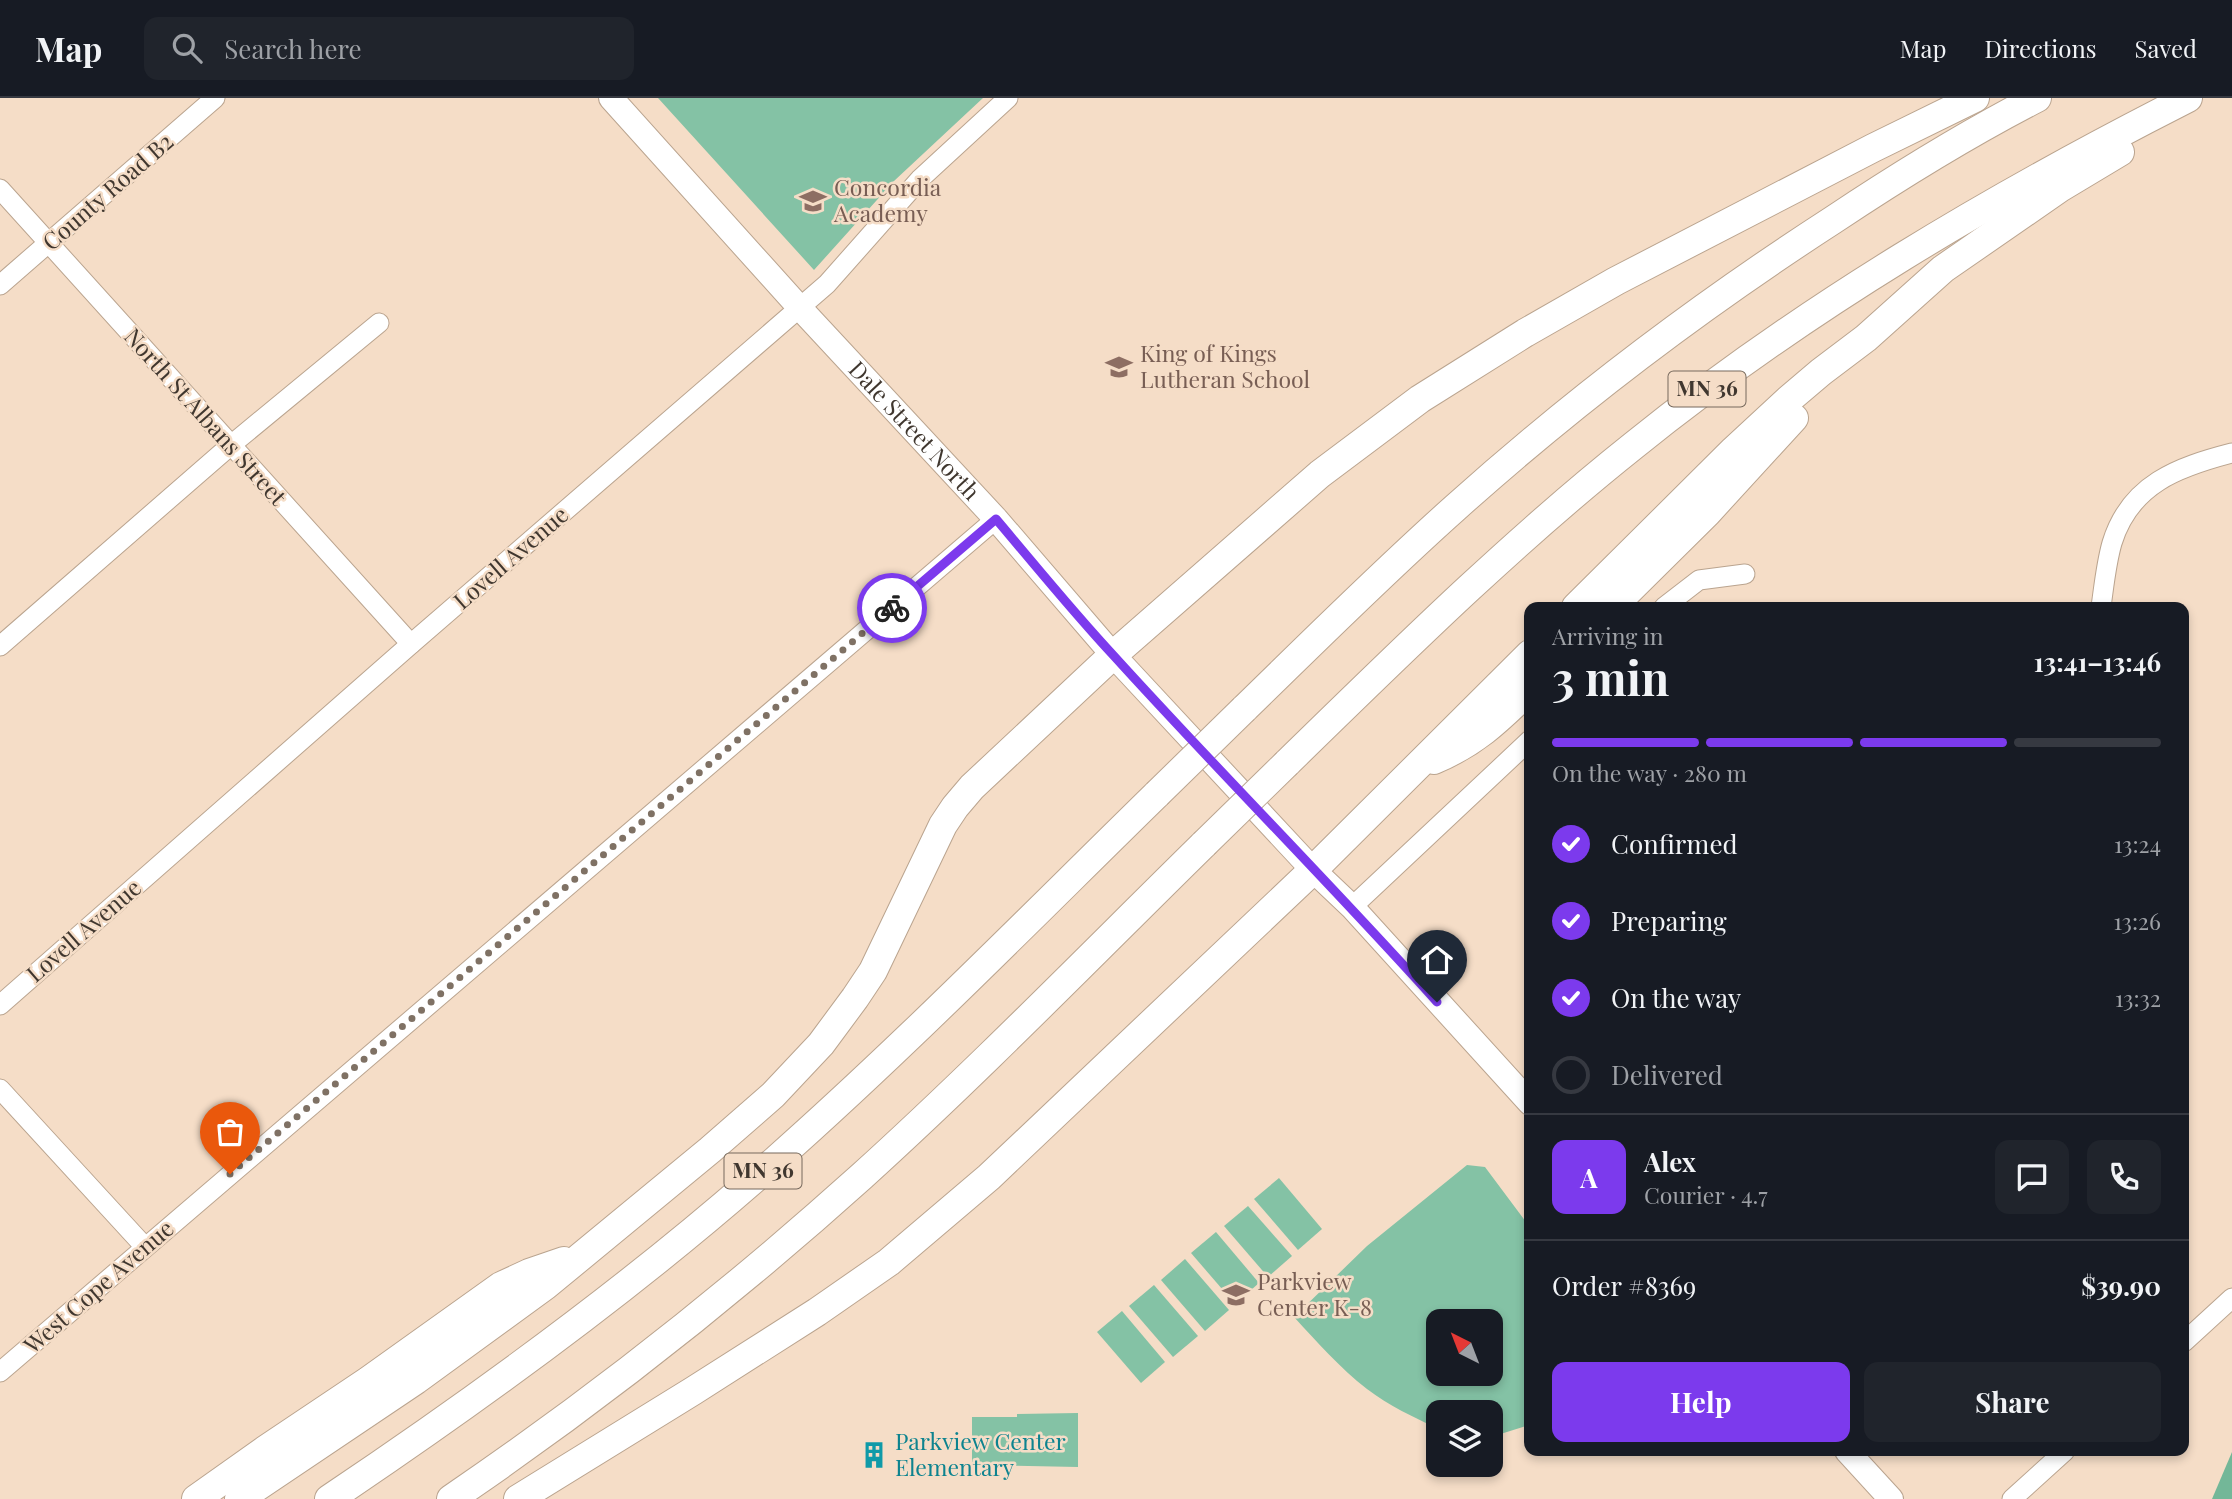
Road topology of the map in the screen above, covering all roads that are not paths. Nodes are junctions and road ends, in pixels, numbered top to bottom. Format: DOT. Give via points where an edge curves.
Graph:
graph roads {
  1 [pos="215,98"];
  2 [pos="611,98"];
  3 [pos="1008,98"];
  4 [pos="1975,98"];
  5 [pos="2038,98"];
  6 [pos="2188,98"];
  7 [pos="2211,98"];
  8 [pos="0,189"];
  9 [pos="48,244"];
  10 [pos="0,285"];
  11 [pos="799,307"];
  12 [pos="379,323"];
  13 [pos="1866,338"];
  14 [pos="231,445"];
  15 [pos="2232,453"];
  16 [pos="996,519"];
  17 [pos="1745,574"];
  18 [pos="1581,602"];
  19 [pos="1617,602"];
  20 [pos="1670,602"];
  21 [pos="2102,602"];
  22 [pos="411,644"];
  23 [pos="0,646"];
  24 [pos="1113,655"];
  25 [pos="1524,660"];
  26 [pos="1524,695"];
  27 [pos="1524,746"];
  28 [pos="1415,768"];
  29 [pos="1313,870"];
  30 [pos="1352,907"];
  31 [pos="0,1005"];
  32 [pos="0,1089"];
  33 [pos="1524,1096"];
  34 [pos="145,1247"];
  35 [pos="583,1255"];
  36 [pos="2232,1298"];
  37 [pos="2189,1337"];
  38 [pos="0,1372"];
  39 [pos="1852,1456"];
  40 [pos="2059,1456"];
  41 [pos="196,1499"];
  42 [pos="239,1499"];
  43 [pos="329,1499"];
  44 [pos="451,1499"];
  45 [pos="518,1499"];
  46 [pos="1891,1499"];
  47 [pos="2012,1499"];
  1 -- 9 [label="street, County Road B2"];
  2 -- 11 [label="main road, Dale Street North"];
  3 -- 11 [label="street, Lovell Avenue" via="920,179 827,284"];
  4 -- 24 [label="highway" via="1616,281 1420,400 1320,474"];
  5 -- 43 [label="highway, MN 36, bridge" via="1942,151 1730,287 1519,451 1244,709 877,1069 752,1181 545,1346"];
  6 -- 44 [label="highway, MN 36, bridge" via="2057,165 1907,252 1770,343 1634,445 1501,558 925,1117 797,1233 600,1392"];
  7 -- 13 [label="highway" via="1993,233 1943,269"];
  8 -- 9 [label="street, North St Albans Street"];
  9 -- 10 [label="street, County Road B2"];
  9 -- 14 [label="street, North St Albans Street"];
  11 -- 16 [label="main road, Dale Street North"];
  11 -- 22 [label="street, Lovell Avenue"];
  12 -- 14 [label="street"];
  13 -- 18 [label="highway" via="1734,450"];
  13 -- 19 [label="highway" via="1706,513"];
  14 -- 22 [label="street, North St Albans Street"];
  14 -- 23 [label="street"];
  15 -- 21 [label="street" via="2169,473 2136,500 2112,541"];
  16 -- 24 [label="main road, Dale Street North"];
  16 -- 34 [label="street, West Cope Avenue"];
  17 -- 20 [label="street" via="1699,580"];
  22 -- 31 [label="street, Lovell Avenue"];
  24 -- 29 [label="main road, Dale Street North"];
  24 -- 35 [label="highway" via="955,807 873,971 807,1060 710,1150"];
  25 -- 28 [label="highway"];
  26 -- 28 [label="highway" via="1472,741"];
  27 -- 30 [label="street"];
  28 -- 29 [label="highway"];
  29 -- 30 [label="main road, Dale Street North"];
  29 -- 45 [label="highway" via="989,1177 889,1262 727,1370"];
  30 -- 33 [label="main road, Dale Street North"];
  32 -- 34 [label="street"];
  34 -- 38 [label="street, West Cope Avenue"];
  35 -- 41 [label="highway" via="501,1286"];
  35 -- 42 [label="highway" via="416,1380"];
  36 -- 37 [label="street"];
  39 -- 46 [label="main road"];
  40 -- 47 [label="street"];
}
